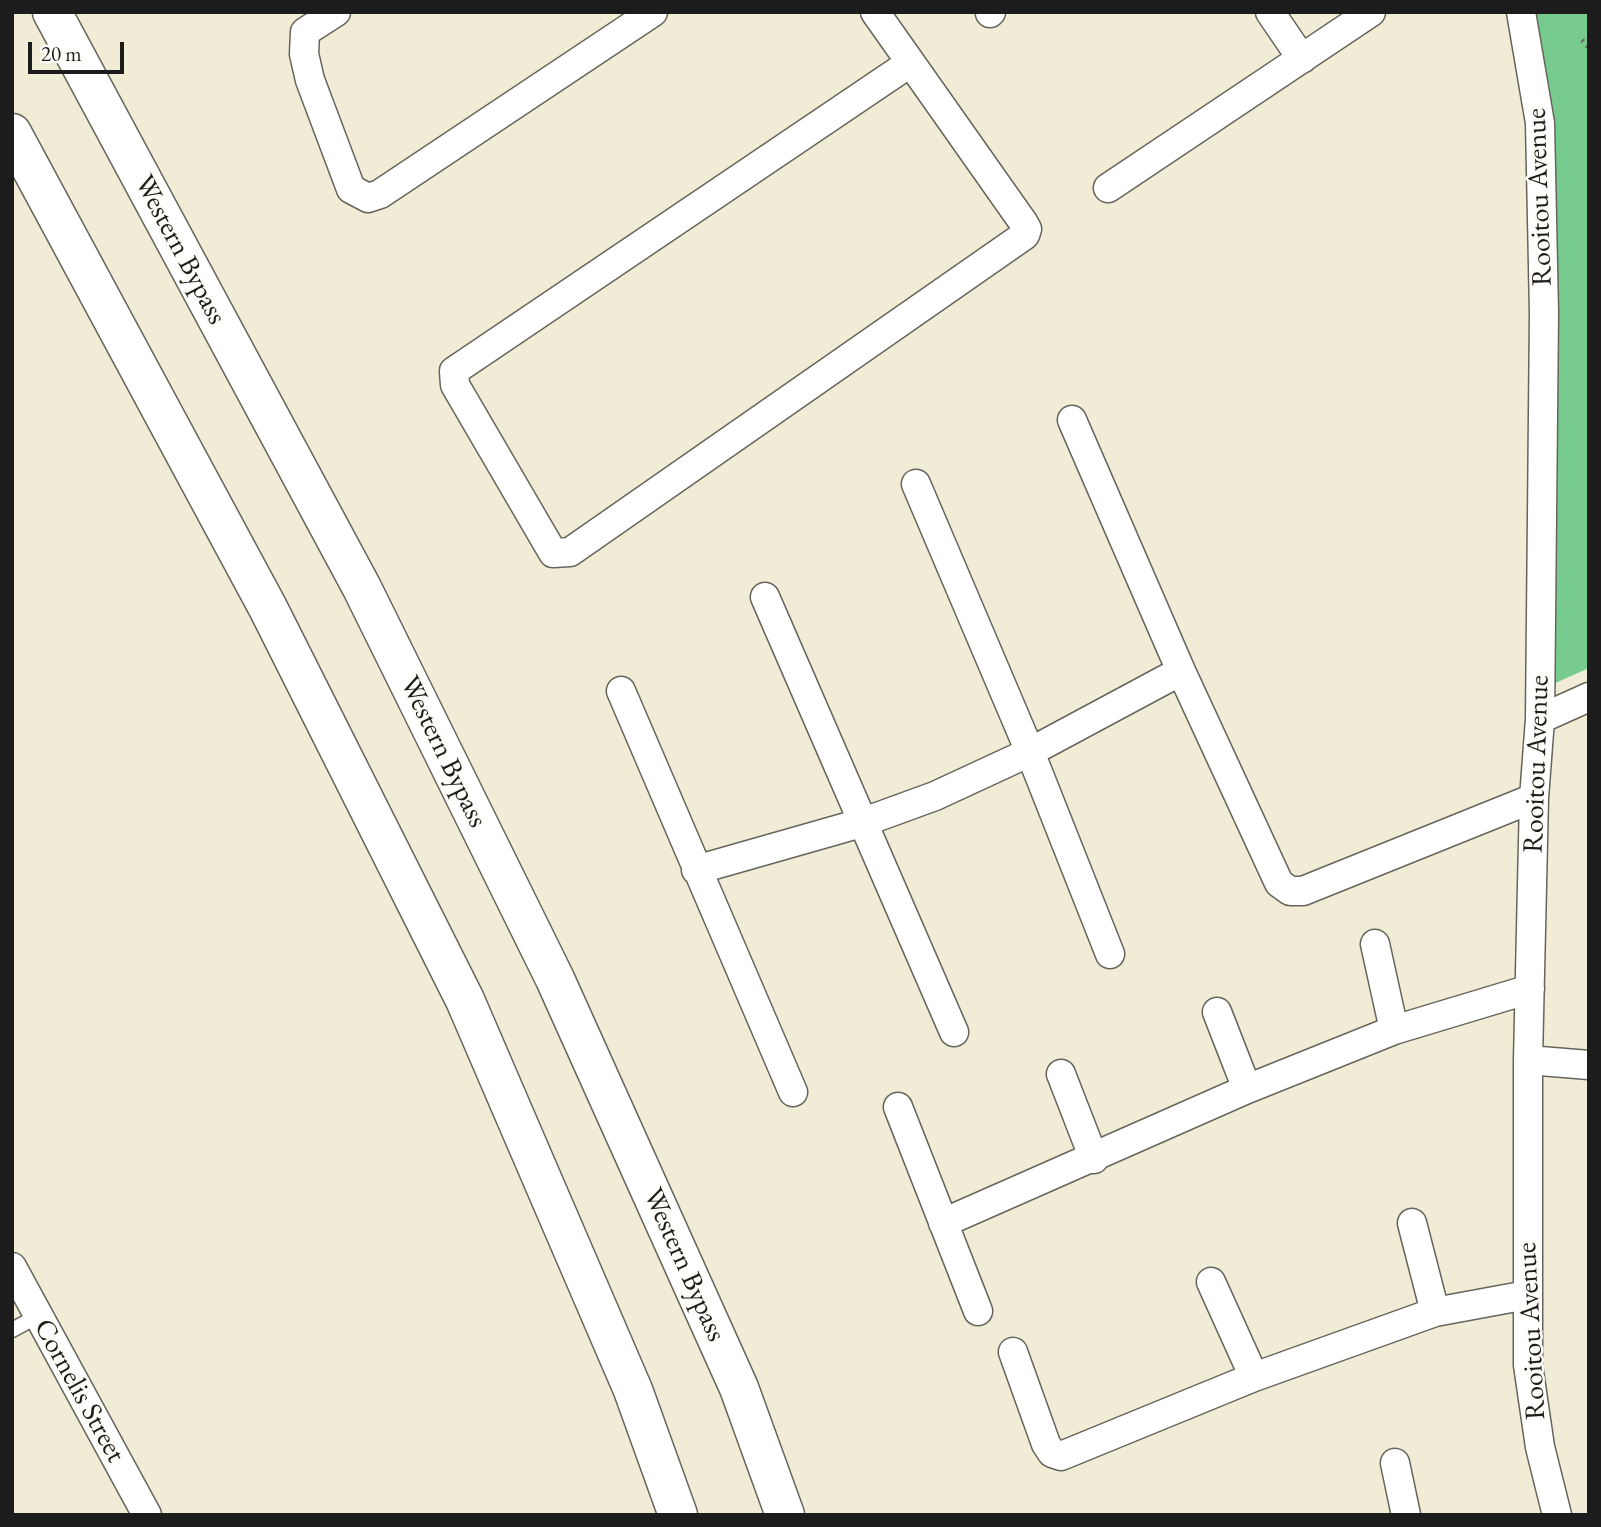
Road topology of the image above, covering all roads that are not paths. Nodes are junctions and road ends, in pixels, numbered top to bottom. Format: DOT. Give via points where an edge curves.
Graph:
graph roads {
  1 [pos="52,12"];
  2 [pos="336,12"];
  3 [pos="653,12"];
  4 [pos="875,12"];
  5 [pos="1270,12"];
  6 [pos="1371,12"];
  7 [pos="1521,12"];
  8 [pos="1302,59"];
  9 [pos="909,63"];
  10 [pos="12,133"];
  11 [pos="1108,188"];
  12 [pos="1072,420"];
  13 [pos="916,484"];
  14 [pos="765,597"];
  15 [pos="1181,671"];
  16 [pos="621,691"];
  17 [pos="1589,697"];
  18 [pos="1540,719"];
  19 [pos="1030,752"];
  20 [pos="1535,798"];
  21 [pos="861,822"];
  22 [pos="696,870"];
  23 [pos="1375,944"];
  24 [pos="1110,954"];
  25 [pos="1530,989"];
  26 [pos="1217,1012"];
  27 [pos="1394,1030"];
  28 [pos="954,1032"];
  29 [pos="1528,1060"];
  30 [pos="1589,1065"];
  31 [pos="1061,1074"];
  32 [pos="1247,1089"];
  33 [pos="793,1092"];
  34 [pos="898,1107"];
  35 [pos="1094,1158"];
  36 [pos="943,1223"];
  37 [pos="1412,1223"];
  38 [pos="12,1267"];
  39 [pos="1212,1282"];
  40 [pos="1527,1295"];
  41 [pos="978,1311"];
  42 [pos="1435,1311"];
  43 [pos="38,1317"];
  44 [pos="12,1330"];
  45 [pos="1013,1352"];
  46 [pos="1254,1377"];
  47 [pos="1395,1462"];
  48 [pos="147,1515"];
  49 [pos="678,1515"];
  50 [pos="785,1515"];
  51 [pos="1406,1515"];
  52 [pos="1557,1515"];
  1 -- 50 [label="highway, Western Bypass" via="362,588 543,954 739,1388"];
  2 -- 3 [label="street" via="305,33 304,54 351,190 368,198"];
  4 -- 9 [label="street"];
  5 -- 8 [label="street"];
  6 -- 8 [label="street"];
  7 -- 18 [label="street, Rooitou Avenue" via="1540,123 1544,313"];
  8 -- 11 [label="street"];
  9 -- 9 [label="street" via="1023,222 1025,235 570,552 553,553 455,385 454,372"];
  10 -- 49 [label="highway" via="268,608 465,1000 633,1390"];
  12 -- 15 [label="street"];
  13 -- 19 [label="street"];
  14 -- 21 [label="street"];
  15 -- 19 [label="street"];
  15 -- 20 [label="street" via="1274,873 1290,891 1303,891"];
  16 -- 22 [label="street"];
  17 -- 18 [label="street"];
  18 -- 20 [label="street, Rooitou Avenue"];
  19 -- 21 [label="street" via="934,796"];
  19 -- 24 [label="street"];
  20 -- 25 [label="street, Rooitou Avenue"];
  21 -- 22 [label="street"];
  21 -- 28 [label="street"];
  22 -- 33 [label="street"];
  23 -- 27 [label="street"];
  25 -- 27 [label="street"];
  25 -- 29 [label="street, Rooitou Avenue"];
  26 -- 32 [label="street"];
  27 -- 32 [label="street"];
  29 -- 30 [label="street"];
  29 -- 40 [label="street, Rooitou Avenue"];
  31 -- 35 [label="street"];
  32 -- 35 [label="street"];
  34 -- 36 [label="street"];
  35 -- 36 [label="street"];
  36 -- 41 [label="street"];
  37 -- 42 [label="street"];
  38 -- 43 [label="street, Cornelis Street"];
  39 -- 46 [label="street"];
  40 -- 42 [label="street"];
  40 -- 52 [label="street, Rooitou Avenue" via="1528,1365 1539,1447"];
  42 -- 46 [label="street"];
  43 -- 44 [label="lane"];
  43 -- 48 [label="street, Cornelis Street"];
  45 -- 46 [label="street" via="1046,1444 1061,1456"];
  47 -- 51 [label="street"];
}
